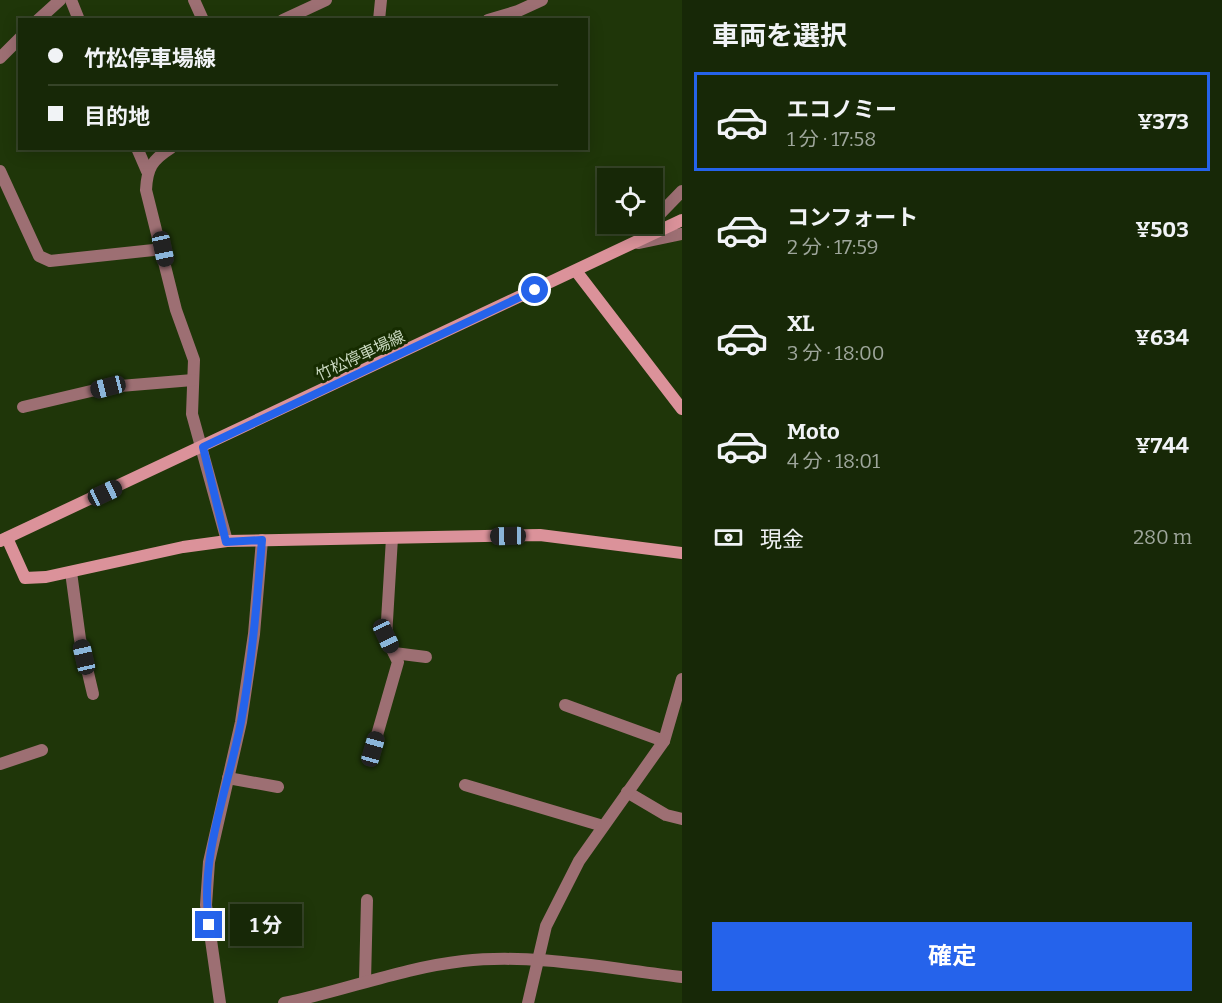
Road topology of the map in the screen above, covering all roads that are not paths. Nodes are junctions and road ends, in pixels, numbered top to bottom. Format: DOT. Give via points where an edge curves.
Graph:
graph roads {
  1 [pos="60,0"];
  2 [pos="71,0"];
  3 [pos="194,0"];
  4 [pos="326,0"];
  5 [pos="381,0"];
  6 [pos="542,0"];
  7 [pos="40,18"];
  8 [pos="79,18"];
  9 [pos="202,18"];
  10 [pos="287,18"];
  11 [pos="379,18"];
  12 [pos="495,18"];
  13 [pos="18,40"];
  14 [pos="0,58"];
  15 [pos="138,150"];
  16 [pos="168,150"];
  17 [pos="0,171"];
  18 [pos="147,171"];
  19 [pos="682,191"];
  20 [pos="663,211"];
  21 [pos="682,220"];
  22 [pos="641,234"];
  23 [pos="682,234"];
  24 [pos="630,245"];
  25 [pos="163,249"];
  26 [pos="576,271"];
  27 [pos="193,380"];
  28 [pos="23,407"];
  29 [pos="682,409"];
  30 [pos="203,447"];
  31 [pos="392,538"];
  32 [pos="3,540"];
  33 [pos="262,540"];
  34 [pos="226,542"];
  35 [pos="682,553"];
  36 [pos="71,572"];
  37 [pos="394,652"];
  38 [pos="426,657"];
  39 [pos="682,679"];
  40 [pos="93,694"];
  41 [pos="679,698"];
  42 [pos="566,705"];
  43 [pos="664,741"];
  44 [pos="373,749"];
  45 [pos="42,750"];
  46 [pos="0,764"];
  47 [pos="228,778"];
  48 [pos="465,785"];
  49 [pos="278,787"];
  50 [pos="627,792"];
  51 [pos="682,819"];
  52 [pos="603,826"];
  53 [pos="367,900"];
  54 [pos="539,960"];
  55 [pos="682,977"];
  56 [pos="365,981"];
  57 [pos="220,1003"];
  58 [pos="284,1003"];
  59 [pos="528,1003"];
  1 -- 7 [label="street"];
  2 -- 8 [label="street"];
  3 -- 9 [label="street"];
  4 -- 10 [label="street"];
  5 -- 11 [label="street"];
  6 -- 12 [label="street"];
  13 -- 14 [label="street"];
  15 -- 18 [label="street"];
  16 -- 18 [label="street"];
  17 -- 25 [label="street" via="39,256 50,261"];
  18 -- 25 [label="street" via="146,190"];
  19 -- 20 [label="street"];
  21 -- 24 [label="street, 竹松停車場線"];
  22 -- 24 [label="street"];
  23 -- 24 [label="street"];
  24 -- 26 [label="street, 竹松停車場線"];
  25 -- 27 [label="street" via="176,310 195,360"];
  26 -- 29 [label="street"];
  26 -- 30 [label="street, 竹松停車場線"];
  27 -- 28 [label="street" via="108,387"];
  27 -- 30 [label="street" via="192,414"];
  30 -- 32 [label="street, 竹松停車場線"];
  30 -- 34 [label="street"];
  31 -- 33 [label="street"];
  31 -- 35 [label="street" via="540,535"];
  31 -- 37 [label="street" via="386,636"];
  32 -- 36 [label="street" via="25,578"];
  33 -- 34 [label="street"];
  33 -- 47 [label="street" via="251,656"];
  34 -- 36 [label="street" via="183,547"];
  36 -- 40 [label="street" via="80,639"];
  37 -- 38 [label="street"];
  37 -- 44 [label="street" via="398,662"];
  39 -- 41 [label="street"];
  41 -- 43 [label="street"];
  42 -- 43 [label="street"];
  43 -- 50 [label="street"];
  45 -- 46 [label="street"];
  47 -- 49 [label="street"];
  47 -- 57 [label="street" via="208,862 206,905"];
  48 -- 52 [label="street"];
  50 -- 51 [label="street"];
  50 -- 52 [label="street"];
  52 -- 54 [label="street" via="579,861 546,926"];
  53 -- 56 [label="street"];
  54 -- 55 [label="street"];
  54 -- 56 [label="street" via="464,961"];
  54 -- 59 [label="street"];
  56 -- 58 [label="street"];
}
